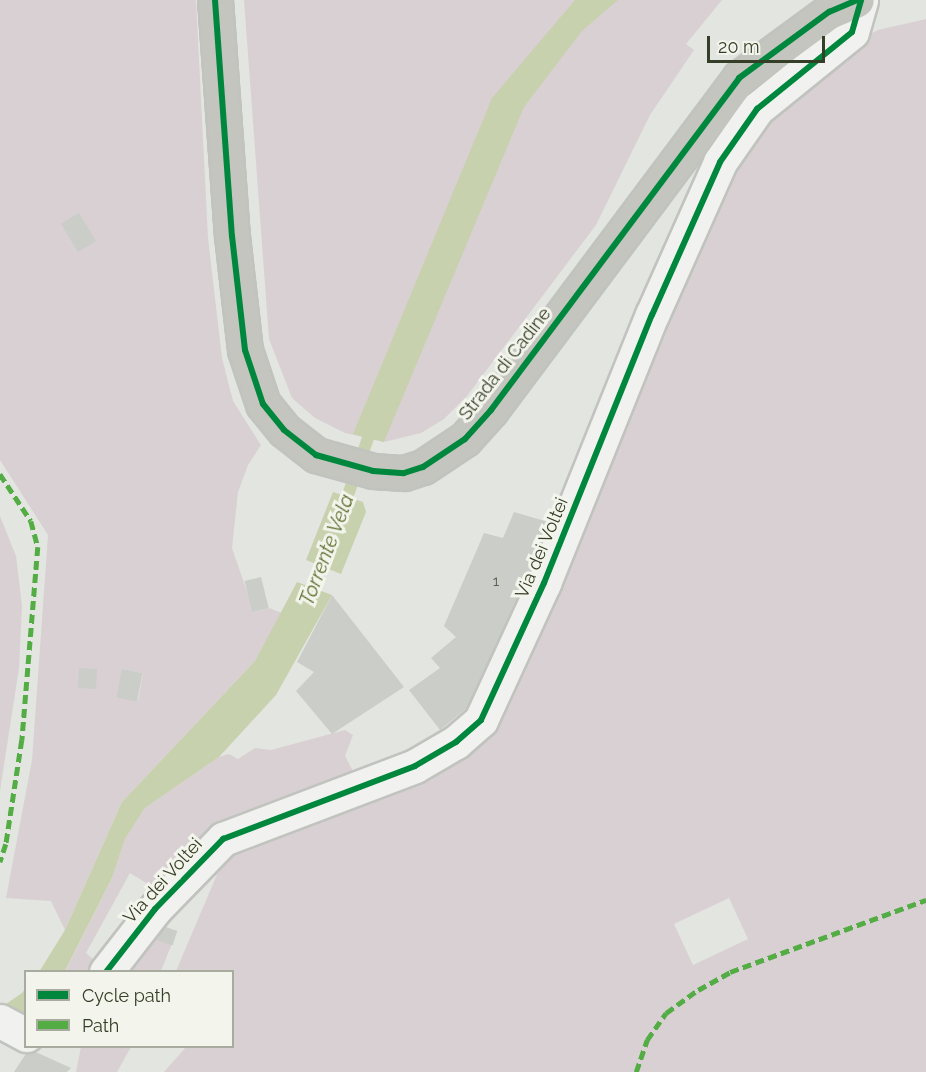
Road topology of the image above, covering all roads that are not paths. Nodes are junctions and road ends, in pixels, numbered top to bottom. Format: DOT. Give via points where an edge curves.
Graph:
graph roads {
  1 [pos="215,0"];
  2 [pos="859,0"];
  3 [pos="108,970"];
  1 -- 2 [label="street, Strada di Cadine" via="232,237 245,350 263,404 284,430 316,455 357,468 405,473 423,467 465,439 491,410 739,78 829,12"];
  2 -- 3 [label="street, Via dei Voltei" via="852,32 757,109 720,162 652,315 544,583 481,720 456,742 414,766 223,839 155,909"];
}
